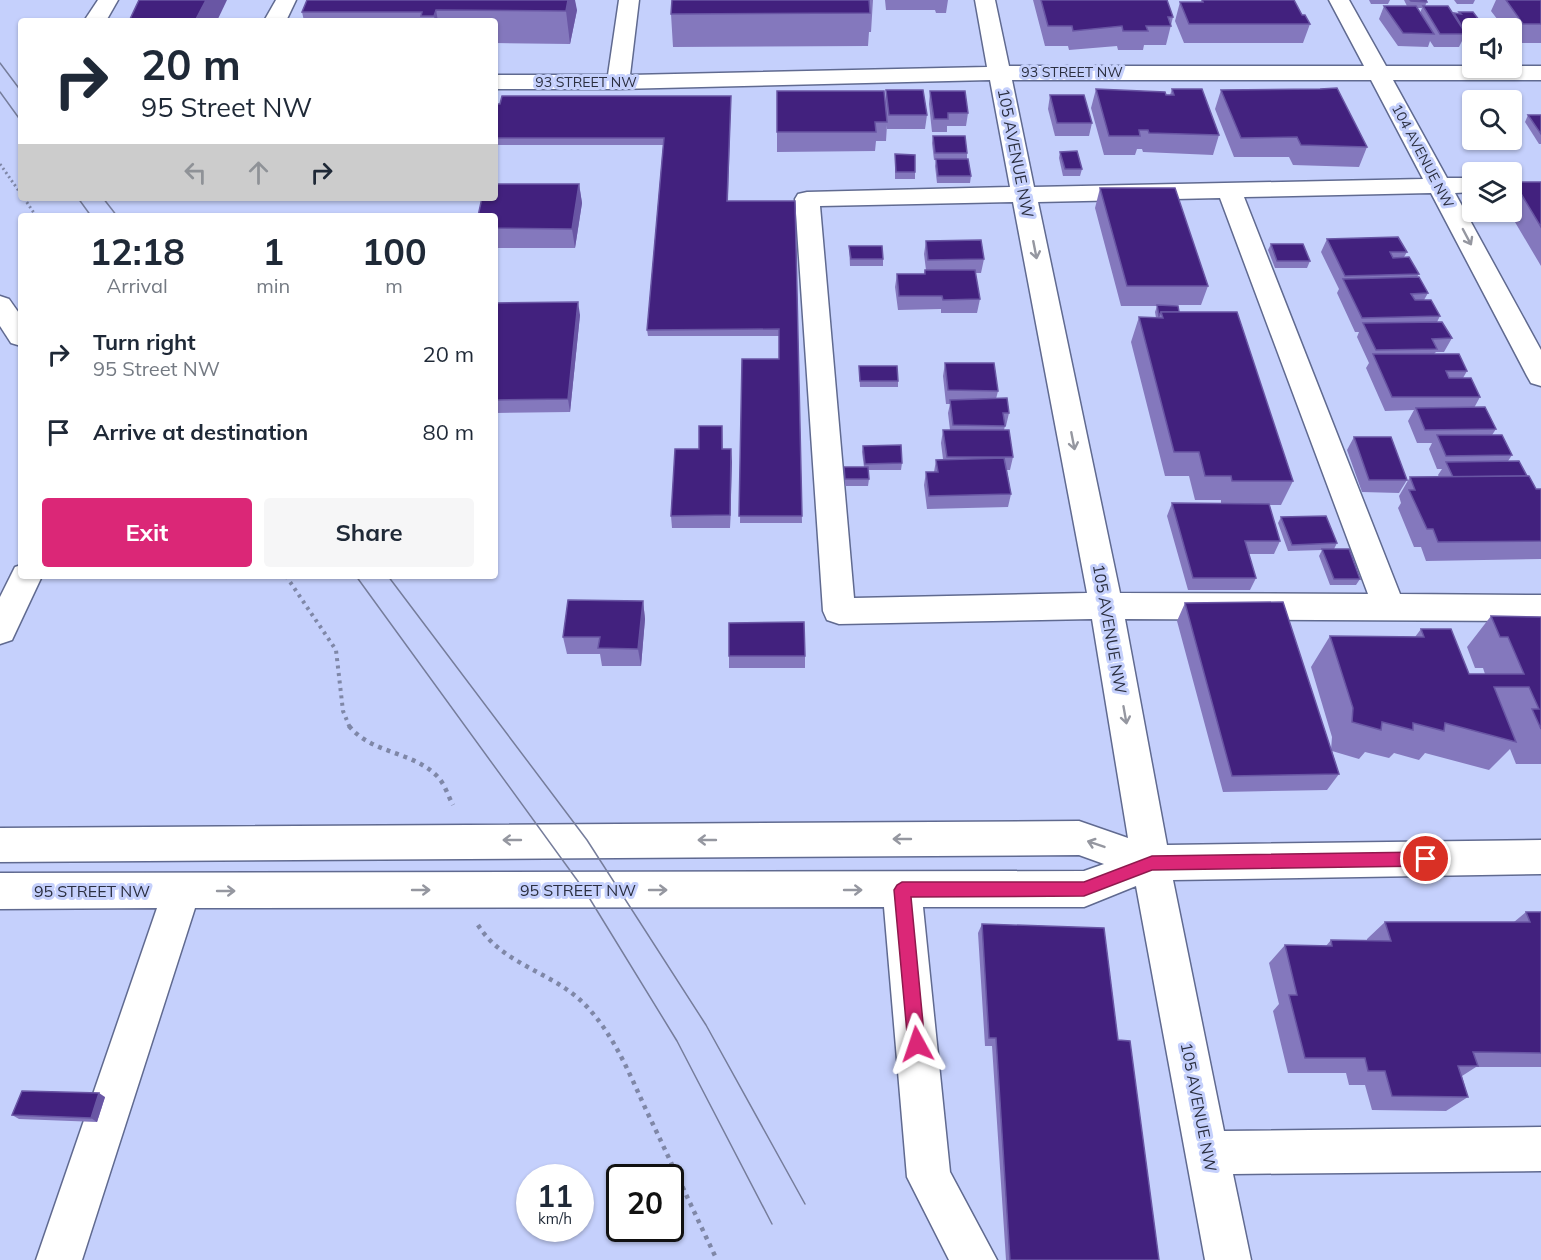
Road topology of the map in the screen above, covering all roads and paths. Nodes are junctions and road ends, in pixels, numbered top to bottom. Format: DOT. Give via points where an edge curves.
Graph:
graph roads {
  1 [pos="108,0"];
  2 [pos="286,0"];
  3 [pos="629,0"];
  4 [pos="985,0"];
  5 [pos="1339,0"];
  6 [pos="97,18"];
  7 [pos="277,18"];
  8 [pos="1377,72"];
  9 [pos="1000,73"];
  10 [pos="1541,73"];
  11 [pos="498,82"];
  12 [pos="618,82"];
  13 [pos="0,164"];
  14 [pos="1462,185"];
  15 [pos="1439,186"];
  16 [pos="1229,189"];
  17 [pos="18,190"];
  18 [pos="1024,193"];
  19 [pos="0,305"];
  20 [pos="18,332"];
  21 [pos="1541,376"];
  22 [pos="24,579"];
  23 [pos="1106,606"];
  24 [pos="1389,607"];
  25 [pos="1541,608"];
  26 [pos="3,617"];
  27 [pos="0,845"];
  28 [pos="1541,857"];
  29 [pos="1152,863"];
  30 [pos="902,890"];
  31 [pos="0,891"];
  32 [pos="182,891"];
  33 [pos="1541,1149"];
  34 [pos="1209,1153"];
  35 [pos="59,1260"];
  36 [pos="974,1260"];
  37 [pos="1228,1260"];
  1 -- 6 [label="street"];
  2 -- 7 [label="street"];
  3 -- 12 [label="street"];
  4 -- 9 [label="street, 105 AVENUE NW"];
  5 -- 8 [label="street, 104 AVENUE NW"];
  8 -- 9 [label="street, 93 STREET NW"];
  8 -- 10 [label="street, 93 STREET NW"];
  8 -- 15 [label="street, 104 AVENUE NW"];
  9 -- 12 [label="street, 93 STREET NW"];
  9 -- 18 [label="street, 105 AVENUE NW"];
  11 -- 12 [label="street, 93 STREET NW"];
  13 -- 17 [label="path"];
  14 -- 15 [label="street"];
  15 -- 16 [label="street"];
  15 -- 21 [label="street, 104 AVENUE NW, one-way"];
  16 -- 18 [label="street"];
  16 -- 24 [label="street"];
  18 -- 23 [label="street, 105 AVENUE NW, one-way"];
  18 -- 23 [label="street" via="807,199 839,611"];
  19 -- 20 [label="street"];
  22 -- 26 [label="street"];
  23 -- 24 [label="street"];
  23 -- 29 [label="street, 105 AVENUE NW, one-way"];
  24 -- 25 [label="street"];
  29 -- 27 [label="street, 95 STREET NW, one-way" via="1078,838"];
  28 -- 29 [label="street, 95 STREET NW"];
  29 -- 30 [label="street, 95 STREET NW" via="1084,889"];
  29 -- 34 [label="street, 105 AVENUE NW"];
  32 -- 30 [label="street, 95 STREET NW, one-way"];
  30 -- 36 [label="street" via="929,1177"];
  31 -- 32 [label="street, 95 STREET NW"];
  32 -- 35 [label="street"];
  33 -- 34 [label="street"];
  34 -- 37 [label="street, 105 AVENUE NW"];
}
